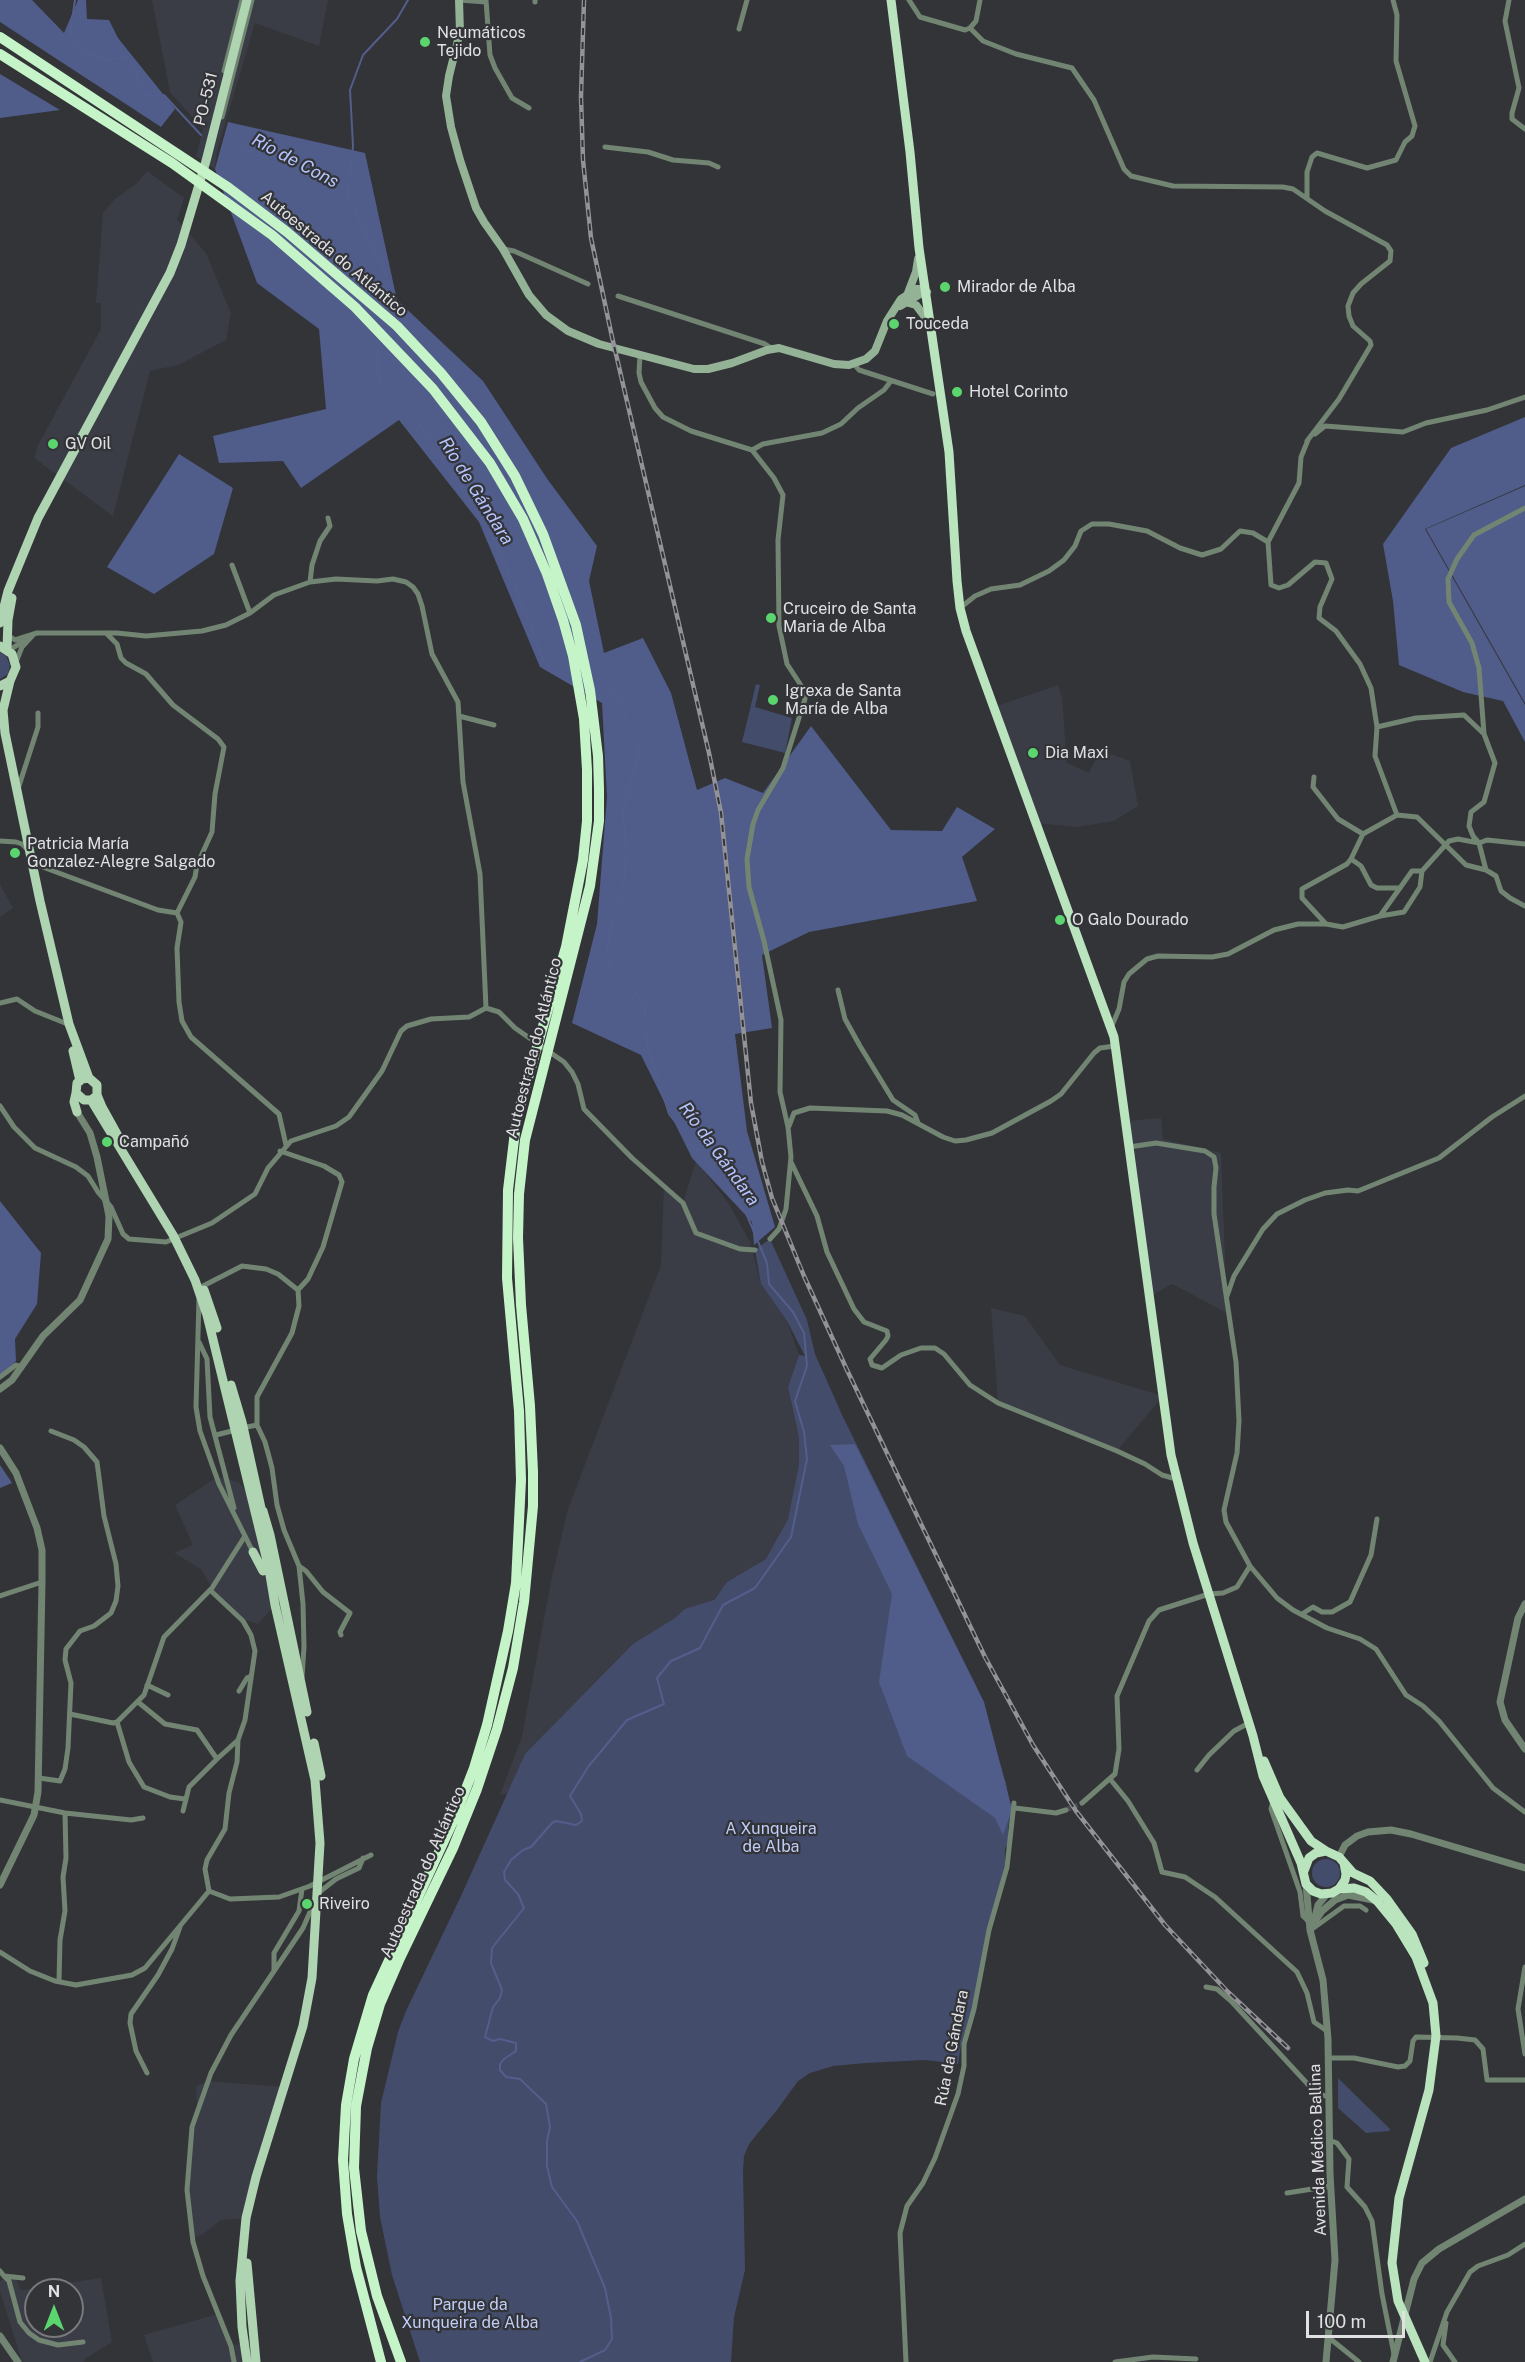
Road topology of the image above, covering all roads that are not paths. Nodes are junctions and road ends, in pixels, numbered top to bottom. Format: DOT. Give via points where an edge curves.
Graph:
graph roads {
  1 [pos="242,0"];
  2 [pos="247,0"];
  3 [pos="252,0"];
  4 [pos="459,0"];
  5 [pos="747,0"];
  6 [pos="891,0"];
  7 [pos="909,0"];
  8 [pos="980,0"];
  9 [pos="1393,0"];
  10 [pos="1509,0"];
  11 [pos="486,1"];
  12 [pos="970,28"];
  13 [pos="739,29"];
  14 [pos="0,37"];
  15 [pos="0,54"];
  16 [pos="529,108"];
  17 [pos="1525,129"];
  18 [pos="606,147"];
  19 [pos="208,155"];
  20 [pos="173,158"];
  21 [pos="718,168"];
  22 [pos="1307,198"];
  23 [pos="503,249"];
  24 [pos="922,250"];
  25 [pos="588,284"];
  26 [pos="924,290"];
  27 [pos="909,293"];
  28 [pos="618,296"];
  29 [pos="905,302"];
  30 [pos="887,321"];
  31 [pos="931,323"];
  32 [pos="772,349"];
  33 [pos="640,355"];
  34 [pos="854,364"];
  35 [pos="891,381"];
  36 [pos="937,395"];
  37 [pos="1525,397"];
  38 [pos="1307,441"];
  39 [pos="752,450"];
  40 [pos="1525,508"];
  41 [pos="328,518"];
  42 [pos="1268,542"];
  43 [pos="232,566"];
  44 [pos="17,568"];
  45 [pos="309,582"];
  46 [pos="960,608"];
  47 [pos="250,613"];
  48 [pos="0,623"];
  49 [pos="37,633"];
  50 [pos="106,633"];
  51 [pos="7,634"];
  52 [pos="23,638"];
  53 [pos="5,648"];
  54 [pos="16,662"];
  55 [pos="10,681"];
  56 [pos="0,686"];
  57 [pos="38,713"];
  58 [pos="459,716"];
  59 [pos="494,724"];
  60 [pos="1377,727"];
  61 [pos="0,733"];
  62 [pos="1484,734"];
  63 [pos="12,770"];
  64 [pos="25,770"];
  65 [pos="1314,777"];
  66 [pos="16,791"];
  67 [pos="1396,815"];
  68 [pos="1363,834"];
  69 [pos="20,839"];
  70 [pos="0,841"];
  71 [pos="1479,843"];
  72 [pos="1525,844"];
  73 [pos="1444,845"];
  74 [pos="1352,859"];
  75 [pos="36,866"];
  76 [pos="1486,870"];
  77 [pos="1422,871"];
  78 [pos="1400,888"];
  79 [pos="1525,906"];
  80 [pos="177,913"];
  81 [pos="1380,916"];
  82 [pos="1326,924"];
  83 [pos="838,990"];
  84 [pos="0,1003"];
  85 [pos="486,1008"];
  86 [pos="64,1023"];
  87 [pos="1111,1028"];
  88 [pos="1115,1046"];
  89 [pos="84,1079"];
  90 [pos="76,1093"];
  91 [pos="1525,1096"];
  92 [pos="90,1098"];
  93 [pos="0,1106"];
  94 [pos="77,1112"];
  95 [pos="918,1123"];
  96 [pos="788,1127"];
  97 [pos="286,1145"];
  98 [pos="1129,1147"];
  99 [pos="280,1151"];
  100 [pos="791,1162"];
  101 [pos="106,1200"];
  102 [pos="770,1239"];
  103 [pos="755,1250"];
  104 [pos="201,1289"];
  105 [pos="298,1290"];
  106 [pos="1227,1298"];
  107 [pos="199,1342"];
  108 [pos="22,1367"];
  109 [pos="0,1377"];
  110 [pos="0,1389"];
  111 [pos="257,1425"];
  112 [pos="247,1427"];
  113 [pos="51,1431"];
  114 [pos="232,1431"];
  115 [pos="216,1435"];
  116 [pos="0,1448"];
  117 [pos="1176,1479"];
  118 [pos="260,1504"];
  119 [pos="236,1518"];
  120 [pos="1377,1519"];
  121 [pos="245,1536"];
  122 [pos="264,1549"];
  123 [pos="253,1552"];
  124 [pos="299,1566"];
  125 [pos="1250,1566"];
  126 [pos="266,1570"];
  127 [pos="42,1582"];
  128 [pos="210,1590"];
  129 [pos="1209,1594"];
  130 [pos="0,1596"];
  131 [pos="1525,1604"];
  132 [pos="1302,1614"];
  133 [pos="288,1620"];
  134 [pos="340,1635"];
  135 [pos="251,1676"];
  136 [pos="301,1682"];
  137 [pos="147,1685"];
  138 [pos="239,1691"];
  139 [pos="168,1695"];
  140 [pos="138,1702"];
  141 [pos="70,1714"];
  142 [pos="117,1722"];
  143 [pos="1248,1723"];
  144 [pos="1252,1736"];
  145 [pos="238,1740"];
  146 [pos="1525,1749"];
  147 [pos="217,1760"];
  148 [pos="1197,1770"];
  149 [pos="39,1778"];
  150 [pos="1110,1779"];
  151 [pos="185,1799"];
  152 [pos="0,1800"];
  153 [pos="1273,1801"];
  154 [pos="1082,1803"];
  155 [pos="35,1807"];
  156 [pos="1066,1810"];
  157 [pos="183,1811"];
  158 [pos="1525,1812"];
  159 [pos="65,1813"];
  160 [pos="143,1818"];
  161 [pos="1326,1851"];
  162 [pos="371,1855"];
  163 [pos="363,1858"];
  164 [pos="1341,1860"];
  165 [pos="1525,1868"];
  166 [pos="1303,1874"];
  167 [pos="1306,1884"];
  168 [pos="0,1885"];
  169 [pos="302,1889"];
  170 [pos="1339,1889"];
  171 [pos="321,1890"];
  172 [pos="209,1891"];
  173 [pos="1328,1894"];
  174 [pos="1377,1901"];
  175 [pos="1366,1910"];
  176 [pos="182,1922"];
  177 [pos="1312,1925"];
  178 [pos="0,1953"];
  179 [pos="1525,1967"];
  180 [pos="274,1973"];
  181 [pos="59,1981"];
  182 [pos="1206,1987"];
  183 [pos="1433,2003"];
  184 [pos="1328,2031"];
  185 [pos="1525,2054"];
  186 [pos="1329,2062"];
  187 [pos="147,2073"];
  188 [pos="1525,2080"];
  189 [pos="1328,2101"];
  190 [pos="1329,2140"];
  191 [pos="1331,2186"];
  192 [pos="1287,2193"];
  193 [pos="1525,2199"];
  194 [pos="1525,2244"];
  195 [pos="2,2274"];
  196 [pos="23,2278"];
  197 [pos="1445,2317"];
  198 [pos="250,2318"];
  199 [pos="0,2336"];
  200 [pos="1328,2337"];
  201 [pos="83,2342"];
  202 [pos="231,2346"];
  203 [pos="247,2354"];
  204 [pos="1196,2358"];
  205 [pos="1394,2360"];
  206 [pos="18,2362"];
  207 [pos="234,2362"];
  208 [pos="256,2362"];
  209 [pos="381,2362"];
  210 [pos="401,2362"];
  211 [pos="906,2362"];
  212 [pos="1115,2362"];
  213 [pos="1326,2362"];
  214 [pos="1359,2362"];
  215 [pos="1425,2362"];
  216 [pos="1430,2362"];
  217 [pos="1455,2362"];
  1 -- 19 [label="street, PO-531"];
  2 -- 19 [label="main road, PO-531"];
  3 -- 19 [label="street, PO-531" via="232,82"];
  4 -- 11 [label="street"];
  4 -- 23 [label="main road" via="460,32 447,88 449,116 476,208"];
  5 -- 13 [label="street"];
  6 -- 24 [label="highway"];
  7 -- 12 [label="street" via="920,17 965,30"];
  8 -- 12 [label="street" via="976,21"];
  9 -- 22 [label="street" via="1397,15 1396,61 1415,126 1412,136 1396,160 1367,168 1317,153 1307,172"];
  10 -- 17 [label="street" via="1505,21 1519,88 1512,119"];
  11 -- 16 [label="street" via="490,55 495,68 512,98"];
  12 -- 22 [label="street" via="983,41 1016,54 1072,68 1094,100 1124,169 1131,176 1173,186 1283,187"];
  14 -- 20 [label="highway, Autoestrada do Atlántico"];
  15 -- 20 [label="highway, Autoestrada do Atlántico"];
  18 -- 21 [label="street" via="709,163"];
  19 -- 44 [label="main road, PO-531" via="170,273 50,493"];
  20 -- 209 [label="highway, Autoestrada do Atlántico" via="288,248 355,307 433,389 490,463 523,519 547,574 573,656 584,719 587,821 583,860 566,947 516,1123 508,1190 507,1278 521,1480 516,1583 508,1631 474,1768 373,1995 354,2058 346,2105 343,2160 347,2214 356,2267"];
  20 -- 210 [label="highway, Autoestrada do Atlántico" via="229,188 398,326 487,431 515,476 566,594 590,690 598,756 599,821 590,886 525,1140 519,1194 520,1305 530,1406 533,1506 513,1668 477,1789 381,2004 367,2048 356,2106 354,2168 361,2231 377,2296"];
  22 -- 38 [label="street" via="1391,251 1390,261 1353,293 1348,306 1353,326 1371,345 1339,399"];
  23 -- 25 [label="street"];
  23 -- 33 [label="main road" via="532,301 546,315 580,337"];
  24 -- 26 [label="highway"];
  24 -- 27 [label="main road"];
  24 -- 31 [label="highway"];
  26 -- 27 [label="main road"];
  26 -- 29 [label="main road"];
  26 -- 31 [label="highway"];
  27 -- 30 [label="main road"];
  28 -- 32 [label="street"];
  29 -- 30 [label="main road"];
  29 -- 31 [label="main road" via="916,305"];
  30 -- 34 [label="main road" via="874,351"];
  31 -- 36 [label="highway"];
  32 -- 33 [label="main road" via="708,369 687,368"];
  32 -- 34 [label="main road" via="786,349 834,364"];
  33 -- 39 [label="street" via="641,382 663,417 691,431"];
  34 -- 35 [label="street" via="859,370"];
  35 -- 36 [label="street"];
  35 -- 39 [label="street" via="840,424 822,434 763,444"];
  36 -- 46 [label="highway" via="949,452"];
  37 -- 38 [label="street" via="1403,432 1325,426"];
  38 -- 42 [label="street" via="1299,483"];
  39 -- 96 [label="street" via="782,491 779,626 787,664 805,695 788,755 753,824 747,859 749,887 781,1020 780,1092"];
  40 -- 62 [label="street" via="1474,535 1448,579 1449,602 1472,643 1479,668"];
  41 -- 45 [label="street" via="330,526 320,541"];
  42 -- 46 [label="street" via="1240,531 1221,549 1202,555 1147,531 1092,524 1081,531 1064,560 1049,571 1020,585 991,589"];
  42 -- 60 [label="street" via="1271,585 1279,588 1315,562 1326,562 1332,579 1319,618 1336,631 1360,664 1371,688"];
  43 -- 47 [label="street"];
  44 -- 48 [label="main road"];
  44 -- 51 [label="main road"];
  45 -- 47 [label="street" via="274,595"];
  45 -- 58 [label="street" via="393,579 413,587 432,654 458,702"];
  46 -- 87 [label="highway"];
  47 -- 50 [label="street" via="202,632 146,636"];
  49 -- 50 [label="street"];
  49 -- 52 [label="street"];
  49 -- 54 [label="street" via="25,643"];
  50 -- 80 [label="street" via="117,644 126,663 146,674 172,705 218,738 224,747 212,832"];
  51 -- 52 [label="street" via="15,640"];
  51 -- 53 [label="main road"];
  52 -- 53 [label="street" via="21,643"];
  53 -- 54 [label="main road"];
  54 -- 55 [label="main road"];
  55 -- 56 [label="main road"];
  55 -- 63 [label="main road" via="3,710"];
  57 -- 64 [label="street" via="38,727"];
  58 -- 59 [label="street"];
  58 -- 85 [label="street" via="463,783 480,874"];
  60 -- 62 [label="street" via="1416,718 1464,715"];
  60 -- 67 [label="street" via="1375,756"];
  61 -- 69 [label="main road"];
  62 -- 71 [label="street" via="1495,763 1484,802 1471,812 1469,826"];
  63 -- 64 [label="street" via="17,774"];
  63 -- 66 [label="main road"];
  64 -- 66 [label="street"];
  65 -- 68 [label="street" via="1313,787 1338,819"];
  66 -- 75 [label="main road"];
  67 -- 68 [label="street"];
  67 -- 73 [label="street" via="1417,817"];
  68 -- 74 [label="street"];
  69 -- 70 [label="street"];
  69 -- 86 [label="main road" via="26,848"];
  71 -- 72 [label="street" via="1486,840"];
  71 -- 73 [label="street" via="1458,839"];
  71 -- 76 [label="street"];
  73 -- 76 [label="street" via="1466,865"];
  73 -- 77 [label="street"];
  74 -- 78 [label="street" via="1361,866 1371,885"];
  74 -- 82 [label="street" via="1302,889 1302,898"];
  75 -- 80 [label="street" via="158,910"];
  75 -- 89 [label="main road"];
  76 -- 79 [label="street" via="1496,876 1501,891"];
  77 -- 78 [label="street" via="1412,871"];
  77 -- 81 [label="street" via="1420,887 1404,912"];
  78 -- 81 [label="street"];
  80 -- 97 [label="street" via="181,922 177,948 182,1021 191,1037 279,1114"];
  81 -- 82 [label="street" via="1343,927"];
  82 -- 87 [label="street" via="1298,924 1274,930 1228,954 1147,958 1124,982"];
  83 -- 95 [label="street" via="844,1019 860,1046 893,1100 913,1114"];
  84 -- 86 [label="street" via="17,999"];
  85 -- 97 [label="street" via="470,1017 430,1019 407,1026 382,1071 349,1117"];
  85 -- 103 [label="street" via="499,1012 520,1032 564,1062 578,1084 584,1109 683,1203 696,1233"];
  86 -- 89 [label="main road"];
  87 -- 88 [label="highway"];
  88 -- 95 [label="street" via="1094,1053 1061,1094 992,1133 956,1141"];
  88 -- 98 [label="highway"];
  89 -- 90 [label="main road" via="76,1086"];
  89 -- 92 [label="main road" via="97,1084"];
  90 -- 92 [label="main road"];
  90 -- 94 [label="main road"];
  91 -- 106 [label="street" via="1439,1158 1359,1191 1325,1193 1277,1214 1233,1276"];
  92 -- 94 [label="main road"];
  92 -- 104 [label="main road"];
  93 -- 101 [label="street" via="24,1139 43,1154 82,1171"];
  94 -- 101 [label="street" via="92,1138"];
  95 -- 96 [label="street" via="886,1112 810,1108 794,1113"];
  96 -- 100 [label="street"];
  97 -- 99 [label="street"];
  98 -- 106 [label="street" via="1156,1143 1205,1151 1214,1157 1214,1214"];
  98 -- 117 [label="highway"];
  99 -- 101 [label="street" via="255,1194 212,1223 166,1242 129,1239"];
  99 -- 105 [label="street" via="324,1166 339,1175 342,1182 323,1246 308,1279"];
  100 -- 102 [label="street" via="786,1209 779,1229"];
  100 -- 117 [label="street" via="854,1309 864,1322 887,1331 886,1340 870,1359 872,1365 882,1368 901,1355 935,1348 970,1385 998,1403"];
  101 -- 108 [label="street" via="108,1239 84,1293 43,1336"];
  104 -- 105 [label="street" via="242,1266 278,1274"];
  104 -- 107 [label="street"];
  104 -- 118 [label="main road" via="212,1309"];
  104 -- 122 [label="main road"];
  105 -- 111 [label="street" via="292,1333 257,1397"];
  106 -- 125 [label="street" via="1236,1362 1239,1436 1224,1510 1226,1522"];
  107 -- 115 [label="street" via="207,1359 210,1417"];
  107 -- 119 [label="street" via="196,1407 200,1431"];
  108 -- 109 [label="street" via="16,1365"];
  108 -- 110 [label="street"];
  111 -- 112 [label="street"];
  111 -- 124 [label="street" via="272,1468 284,1530"];
  113 -- 141 [label="street" via="79,1444 97,1462 118,1586 111,1613 80,1631 66,1649 71,1679"];
  114 -- 115 [label="street"];
  115 -- 119 [label="street"];
  116 -- 127 [label="street" via="16,1473 37,1528"];
  117 -- 129 [label="highway"];
  118 -- 126 [label="main road" via="271,1562"];
  118 -- 133 [label="main road"];
  119 -- 121 [label="street"];
  120 -- 132 [label="street" via="1371,1555 1350,1602 1332,1612 1313,1607"];
  121 -- 123 [label="street"];
  121 -- 128 [label="street"];
  122 -- 123 [label="main road"];
  122 -- 126 [label="main road"];
  123 -- 126 [label="main road"];
  124 -- 134 [label="street" via="322,1592 350,1613"];
  124 -- 136 [label="street" via="304,1647"];
  125 -- 129 [label="street" via="1237,1587"];
  125 -- 132 [label="street" via="1277,1598"];
  126 -- 133 [label="main road" via="274,1573"];
  126 -- 171 [label="main road" via="315,1780"];
  127 -- 130 [label="street"];
  127 -- 149 [label="street"];
  128 -- 135 [label="street" via="243,1621 251,1635 255,1658"];
  128 -- 137 [label="street" via="164,1637"];
  129 -- 143 [label="highway"];
  129 -- 150 [label="street" via="1159,1610 1149,1621 1117,1696 1119,1749 1115,1774"];
  131 -- 146 [label="street" via="1518,1618 1500,1702 1505,1719"];
  132 -- 158 [label="street" via="1376,1649 1406,1695 1439,1721 1493,1788"];
  133 -- 136 [label="main road"];
  135 -- 138 [label="street"];
  135 -- 145 [label="street"];
  136 -- 171 [label="main road" via="323,1792 325,1849"];
  137 -- 139 [label="street"];
  137 -- 140 [label="street"];
  140 -- 142 [label="street"];
  140 -- 147 [label="street" via="165,1724 197,1730"];
  141 -- 142 [label="street"];
  141 -- 149 [label="street" via="63,1778 56,1782"];
  142 -- 151 [label="street" via="129,1762 144,1787"];
  143 -- 144 [label="highway"];
  143 -- 148 [label="street" via="1234,1731"];
  144 -- 153 [label="highway"];
  144 -- 161 [label="highway" via="1280,1798 1311,1841"];
  145 -- 147 [label="street"];
  145 -- 172 [label="street" via="225,1829 205,1869"];
  147 -- 151 [label="street" via="195,1780"];
  149 -- 155 [label="street"];
  150 -- 154 [label="street"];
  150 -- 184 [label="street" via="1154,1843 1162,1872 1185,1877 1215,1897 1297,1972 1314,2022"];
  151 -- 157 [label="street"];
  152 -- 155 [label="street"];
  153 -- 166 [label="highway"];
  153 -- 177 [label="street" via="1271,1809 1300,1892 1303,1916"];
  155 -- 159 [label="street"];
  155 -- 168 [label="street"];
  156 -- 211 [label="street, Rúa da Gándara" via="1056,1813 1014,1805 1007,1868 964,2044 956,2102 936,2158 907,2206 900,2233"];
  159 -- 160 [label="street"];
  159 -- 181 [label="street" via="65,1911"];
  161 -- 164 [label="highway"];
  161 -- 166 [label="highway" via="1309,1858"];
  162 -- 163 [label="street"];
  163 -- 169 [label="street"];
  163 -- 171 [label="street" via="359,1868"];
  164 -- 165 [label="street" via="1345,1845 1357,1836 1391,1830"];
  164 -- 170 [label="highway" via="1346,1874"];
  164 -- 183 [label="highway" via="1353,1873 1370,1881 1412,1934 1422,1956"];
  166 -- 167 [label="highway"];
  167 -- 173 [label="highway" via="1313,1891"];
  167 -- 177 [label="street, Avenida Médico Ballina"];
  169 -- 172 [label="street" via="271,1899 230,1899"];
  169 -- 180 [label="street" via="299,1911 274,1953"];
  170 -- 173 [label="highway"];
  170 -- 174 [label="highway" via="1354,1888"];
  171 -- 180 [label="street" via="303,1928"];
  171 -- 198 [label="main road" via="320,1960 306,2035 252,2216 247,2260"];
  171 -- 203 [label="main road" via="308,2004 246,2218 240,2281"];
  172 -- 176 [label="street"];
  173 -- 177 [label="street" via="1318,1905"];
  174 -- 177 [label="street" via="1348,1895 1335,1900"];
  174 -- 183 [label="highway" via="1416,1958"];
  175 -- 177 [label="street" via="1344,1906"];
  176 -- 181 [label="street" via="146,1968 132,1975 76,1985"];
  176 -- 187 [label="street" via="158,1975 131,2014 136,2051"];
  177 -- 184 [label="street, Avenida Médico Ballina"];
  178 -- 181 [label="street" via="30,1971"];
  179 -- 185 [label="street" via="1518,2009"];
  180 -- 202 [label="street" via="231,2035 211,2073 190,2143 192,2242"];
  182 -- 189 [label="street" via="1216,1989 1231,2001 1315,2092"];
  183 -- 215 [label="highway" via="1436,2036 1430,2090 1399,2198 1392,2263 1398,2301"];
  184 -- 186 [label="street, Avenida Médico Ballina"];
  186 -- 188 [label="street" via="1354,2058 1405,2066 1416,2037 1457,2038 1475,2040 1483,2049 1487,2080"];
  186 -- 189 [label="street, Avenida Médico Ballina"];
  189 -- 190 [label="street, Avenida Médico Ballina"];
  190 -- 191 [label="street, Avenida Médico Ballina"];
  190 -- 205 [label="street" via="1346,2153 1350,2164 1347,2187 1372,2221"];
  191 -- 192 [label="street"];
  191 -- 200 [label="street, Avenida Médico Ballina" via="1335,2260"];
  193 -- 205 [label="street" via="1432,2253 1422,2263 1414,2279"];
  194 -- 197 [label="street" via="1473,2268"];
  195 -- 196 [label="street"];
  195 -- 201 [label="street" via="9,2281 20,2322 29,2333 58,2345"];
  197 -- 216 [label="street"];
  197 -- 217 [label="street" via="1443,2345"];
  198 -- 203 [label="main road"];
  198 -- 208 [label="main road"];
  199 -- 206 [label="street"];
  200 -- 213 [label="street, Avenida Médico Ballina"];
  200 -- 214 [label="street"];
  202 -- 203 [label="street"];
  202 -- 207 [label="street"];
  204 -- 212 [label="street" via="1153,2357"];
}
